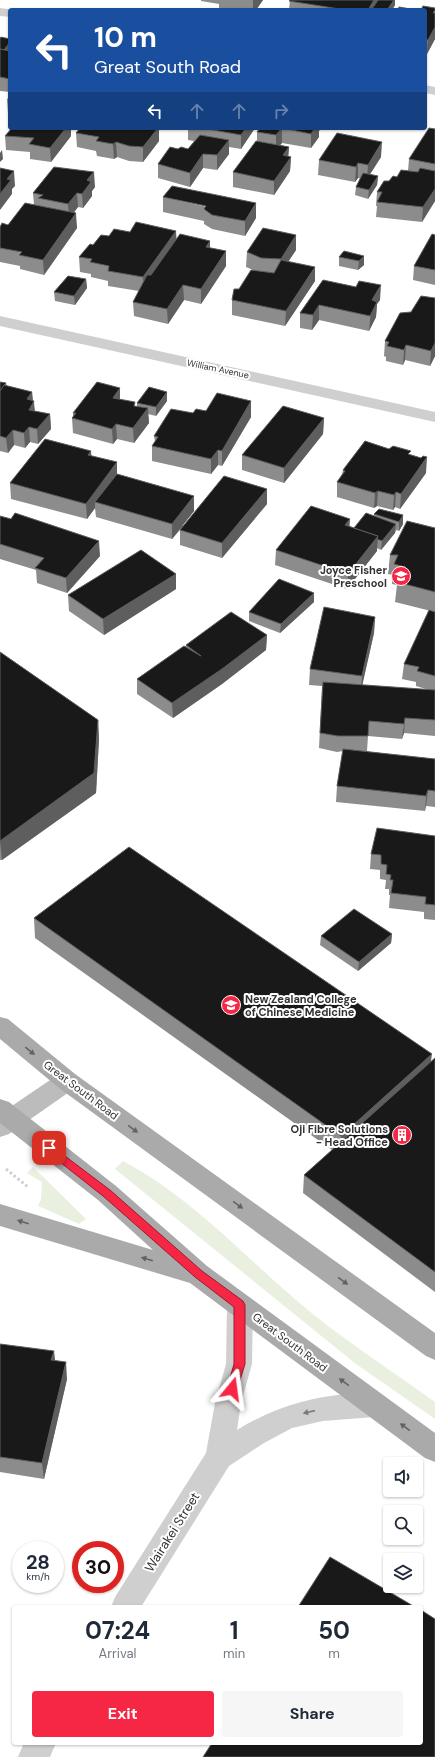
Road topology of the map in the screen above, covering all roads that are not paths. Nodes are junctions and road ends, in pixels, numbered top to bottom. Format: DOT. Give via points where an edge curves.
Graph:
graph roads {
  1 [pos="0,321"];
  2 [pos="435,417"];
  3 [pos="0,1026"];
  4 [pos="67,1081"];
  5 [pos="4,1118"];
  6 [pos="0,1215"];
  7 [pos="198,1274"];
  8 [pos="240,1305"];
  9 [pos="435,1348"];
  10 [pos="375,1405"];
  11 [pos="435,1449"];
  12 [pos="219,1456"];
  13 [pos="126,1605"];
  14 [pos="40,1745"];
  15 [pos="32,1757"];
  1 -- 2 [label="street, William Avenue"];
  3 -- 4 [label="main road, Great South Road, one-way"];
  4 -- 5 [label="main road"];
  4 -- 9 [label="main road, Great South Road, one-way"];
  5 -- 7 [label="main road, Great South Road" via="107,1193"];
  7 -- 6 [label="main road, one-way"];
  7 -- 8 [label="main road, Great South Road"];
  10 -- 8 [label="main road, Great South Road, one-way"];
  8 -- 12 [label="street, Wairakei Street" via="240,1364 228,1403"];
  11 -- 10 [label="main road, Great South Road, one-way"];
  10 -- 12 [label="street, Wairakei Street, one-way" via="332,1407 292,1416"];
  12 -- 13 [label="street, Wairakei Street"];
  14 -- 15 [label="street"];
}
